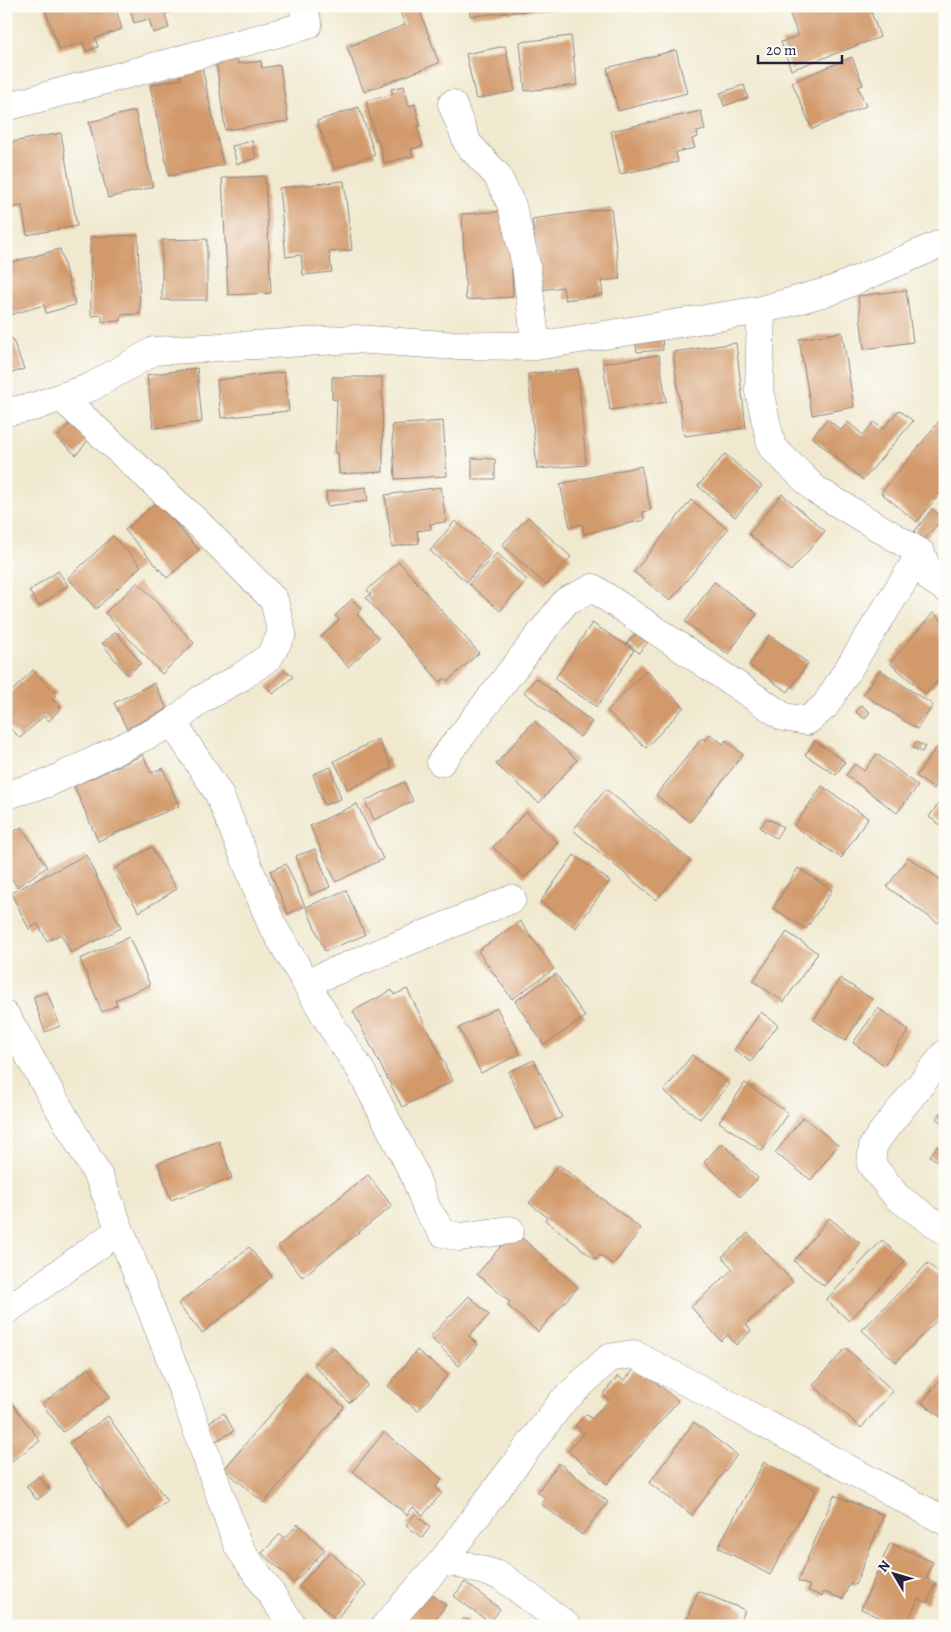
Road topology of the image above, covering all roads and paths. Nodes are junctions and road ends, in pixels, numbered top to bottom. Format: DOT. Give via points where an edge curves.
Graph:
graph roads {
  1 [pos="303,6"];
  2 [pos="452,104"];
  3 [pos="6,107"];
  4 [pos="945,242"];
  5 [pos="761,310"];
  6 [pos="536,346"];
  7 [pos="61,397"];
  8 [pos="6,412"];
  9 [pos="921,553"];
  10 [pos="945,588"];
  11 [pos="173,723"];
  12 [pos="441,762"];
  13 [pos="6,795"];
  14 [pos="512,900"];
  15 [pos="306,983"];
  16 [pos="6,1016"];
  17 [pos="945,1054"];
  18 [pos="120,1230"];
  19 [pos="510,1230"];
  20 [pos="945,1231"];
  21 [pos="6,1311"];
  22 [pos="945,1521"];
  23 [pos="444,1559"];
  24 [pos="293,1626"];
  25 [pos="385,1626"];
  26 [pos="567,1626"];
  1 -- 3 [label="street" via="308,25"];
  2 -- 6 [label="street" via="468,144 497,175 512,206 526,265"];
  4 -- 5 [label="street" via="833,290"];
  5 -- 6 [label="street"];
  5 -- 9 [label="street" via="759,391 772,447 816,490"];
  6 -- 7 [label="street" via="444,345 355,339 154,351 92,387"];
  7 -- 8 [label="street"];
  7 -- 11 [label="street" via="199,524 274,600 282,634 269,657 200,700"];
  9 -- 10 [label="street" via="931,579"];
  9 -- 12 [label="street" via="825,706 807,721 784,717 593,588 566,601"];
  11 -- 13 [label="street" via="48,783"];
  11 -- 15 [label="street" via="219,794 271,923"];
  14 -- 15 [label="street"];
  15 -- 19 [label="street" via="360,1069 414,1174 427,1209 443,1233 460,1237"];
  16 -- 18 [label="street" via="100,1179"];
  17 -- 20 [label="street" via="884,1131 874,1146 871,1164 897,1197"];
  18 -- 21 [label="street"];
  18 -- 24 [label="street" via="186,1396 238,1546"];
  22 -- 23 [label="street" via="633,1354 609,1358 562,1402"];
  23 -- 25 [label="street"];
  23 -- 26 [label="street" via="501,1576"];
}
